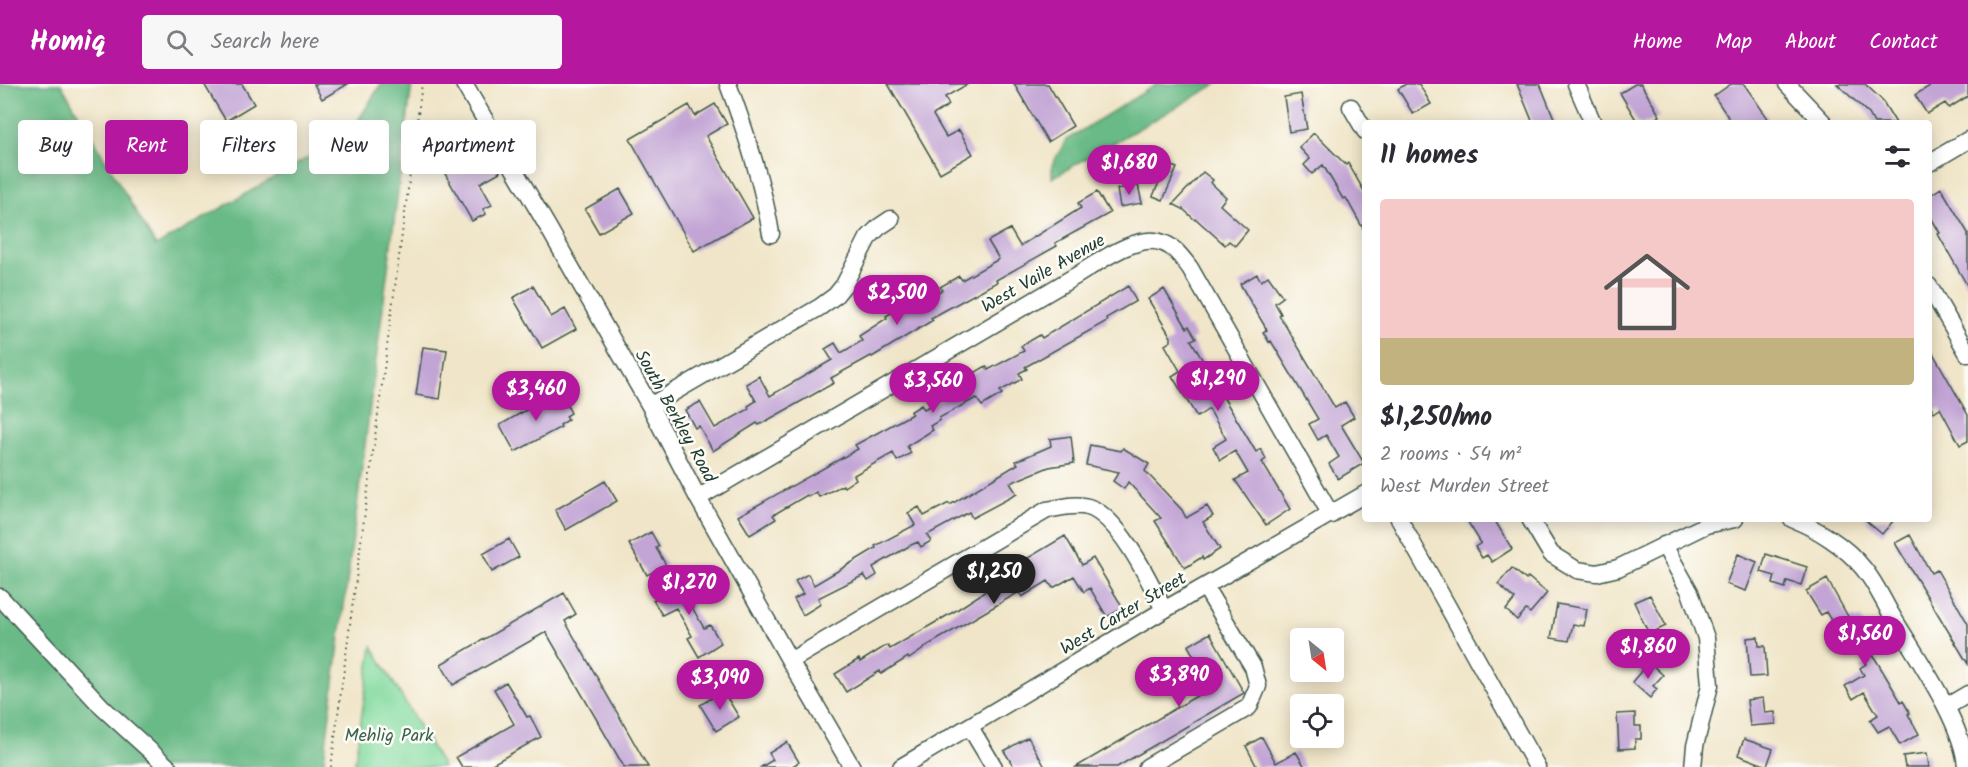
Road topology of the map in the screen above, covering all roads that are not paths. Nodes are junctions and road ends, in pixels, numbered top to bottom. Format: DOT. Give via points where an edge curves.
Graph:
graph roads {
  1 [pos="464,84"];
  2 [pos="728,84"];
  3 [pos="1576,84"];
  4 [pos="1787,84"];
  5 [pos="1351,107"];
  6 [pos="1592,120"];
  7 [pos="1821,120"];
  8 [pos="1362,126"];
  9 [pos="1968,140"];
  10 [pos="1932,161"];
  11 [pos="891,219"];
  12 [pos="771,234"];
  13 [pos="1932,291"];
  14 [pos="1968,354"];
  15 [pos="650,406"];
  16 [pos="1362,496"];
  17 [pos="698,498"];
  18 [pos="1331,514"];
  19 [pos="1401,522"];
  20 [pos="1532,522"];
  21 [pos="1720,522"];
  22 [pos="1800,522"];
  23 [pos="1664,545"];
  24 [pos="1205,587"];
  25 [pos="0,597"];
  26 [pos="1164,610"];
  27 [pos="790,661"];
  28 [pos="1968,694"];
  29 [pos="1946,707"];
  30 [pos="970,727"];
  31 [pos="168,767"];
  32 [pos="852,767"];
  33 [pos="901,767"];
  34 [pos="994,767"];
  35 [pos="1147,767"];
  36 [pos="1537,767"];
  37 [pos="1693,767"];
  38 [pos="1966,767"];
  1 -- 15 [label="street, South Berkley Road"];
  2 -- 12 [label="street" via="762,188"];
  3 -- 6 [label="street"];
  4 -- 7 [label="street"];
  5 -- 8 [label="street"];
  9 -- 10 [label="street"];
  11 -- 15 [label="street" via="868,238 835,296"];
  13 -- 14 [label="street"];
  15 -- 17 [label="street, South Berkley Road"];
  16 -- 18 [label="street, West Carter Street"];
  17 -- 18 [label="street, West Vaile Avenue" via="1134,243 1149,240 1163,243 1190,268"];
  17 -- 27 [label="street, South Berkley Road"];
  18 -- 24 [label="street, West Carter Street"];
  19 -- 36 [label="street"];
  20 -- 23 [label="street" via="1551,554 1577,570 1597,573 1618,568"];
  21 -- 23 [label="street"];
  22 -- 29 [label="street" via="1843,547 1864,569"];
  23 -- 37 [label="street" via="1690,592 1706,638 1710,685"];
  24 -- 26 [label="street, West Carter Street"];
  24 -- 35 [label="street" via="1253,667 1258,686 1249,707"];
  25 -- 31 [label="street" via="104,708"];
  26 -- 27 [label="street" via="1118,529 1100,512 1074,505 1047,510"];
  26 -- 30 [label="street, West Carter Street"];
  27 -- 32 [label="street, South Berkley Road"];
  28 -- 29 [label="street"];
  29 -- 38 [label="street" via="1966,754"];
  30 -- 33 [label="street, West Carter Street"];
  30 -- 34 [label="street"];
}
